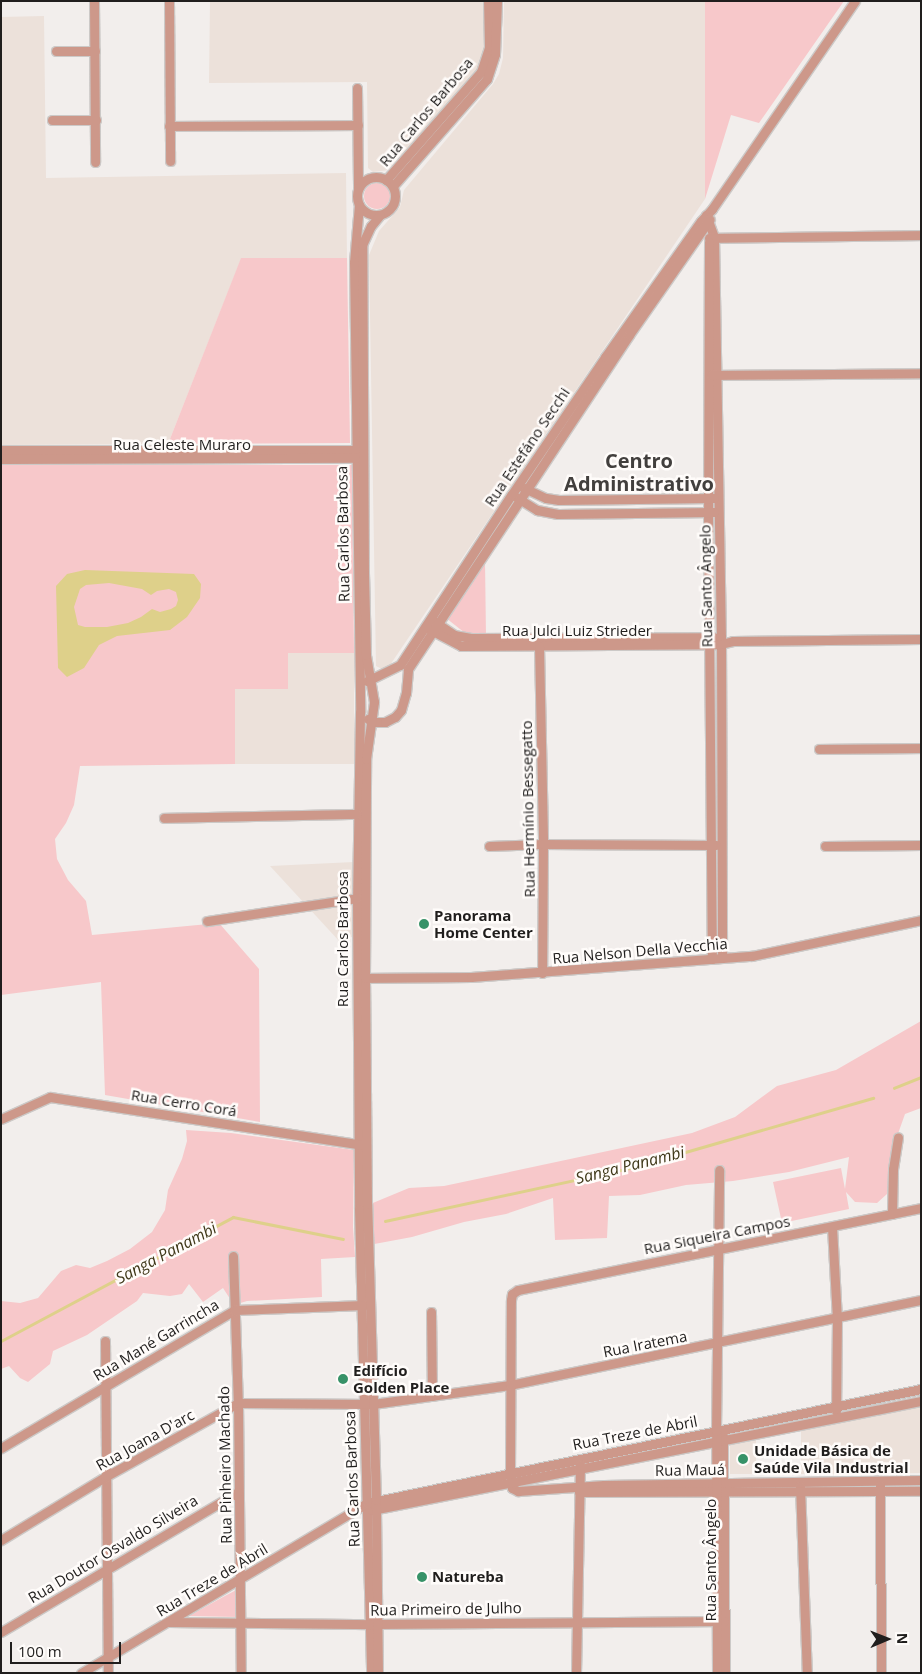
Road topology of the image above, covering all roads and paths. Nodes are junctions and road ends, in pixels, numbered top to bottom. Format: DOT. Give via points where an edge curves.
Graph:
graph roads {
  1 [pos="94,1"];
  2 [pos="169,1"];
  3 [pos="488,1"];
  4 [pos="498,1"];
  5 [pos="855,1"];
  6 [pos="56,51"];
  7 [pos="95,51"];
  8 [pos="357,88"];
  9 [pos="455,100"];
  10 [pos="463,109"];
  11 [pos="52,120"];
  12 [pos="96,120"];
  13 [pos="358,125"];
  14 [pos="169,126"];
  15 [pos="170,161"];
  16 [pos="96,162"];
  17 [pos="358,162"];
  18 [pos="366,179"];
  19 [pos="389,183"];
  20 [pos="358,189"];
  21 [pos="359,205"];
  22 [pos="380,215"];
  23 [pos="707,219"];
  24 [pos="921,235"];
  25 [pos="711,238"];
  26 [pos="608,360"];
  27 [pos="921,374"];
  28 [pos="712,375"];
  29 [pos="1,450"];
  30 [pos="359,454"];
  31 [pos="1,459"];
  32 [pos="518,485"];
  33 [pos="527,489"];
  34 [pos="512,494"];
  35 [pos="708,498"];
  36 [pos="719,498"];
  37 [pos="521,500"];
  38 [pos="708,512"];
  39 [pos="719,512"];
  40 [pos="360,574"];
  41 [pos="431,625"];
  42 [pos="921,639"];
  43 [pos="709,640"];
  44 [pos="720,641"];
  45 [pos="539,646"];
  46 [pos="366,655"];
  47 [pos="385,674"];
  48 [pos="371,678"];
  49 [pos="360,690"];
  50 [pos="360,712"];
  51 [pos="372,722"];
  52 [pos="385,722"];
  53 [pos="369,741"];
  54 [pos="921,748"];
  55 [pos="819,749"];
  56 [pos="358,814"];
  57 [pos="164,818"];
  58 [pos="543,844"];
  59 [pos="716,845"];
  60 [pos="921,845"];
  61 [pos="489,846"];
  62 [pos="826,846"];
  63 [pos="357,898"];
  64 [pos="207,920"];
  65 [pos="921,920"];
  66 [pos="722,958"];
  67 [pos="712,959"];
  68 [pos="542,973"];
  69 [pos="361,978"];
  70 [pos="1,1119"];
  71 [pos="898,1137"];
  72 [pos="362,1145"];
  73 [pos="719,1170"];
  74 [pos="921,1208"];
  75 [pos="892,1214"];
  76 [pos="832,1227"];
  77 [pos="719,1248"];
  78 [pos="232,1256"];
  79 [pos="921,1300"];
  80 [pos="360,1305"];
  81 [pos="370,1305"];
  82 [pos="234,1310"];
  83 [pos="431,1312"];
  84 [pos="836,1319"];
  85 [pos="105,1341"];
  86 [pos="717,1344"];
  87 [pos="510,1385"];
  88 [pos="105,1386"];
  89 [pos="921,1389"];
  90 [pos="432,1396"];
  91 [pos="921,1401"];
  92 [pos="238,1403"];
  93 [pos="368,1404"];
  94 [pos="835,1406"];
  95 [pos="836,1417"];
  96 [pos="719,1430"];
  97 [pos="720,1441"];
  98 [pos="1,1448"];
  99 [pos="579,1458"];
  100 [pos="580,1468"];
  101 [pos="105,1477"];
  102 [pos="511,1477"];
  103 [pos="879,1480"];
  104 [pos="921,1480"];
  105 [pos="800,1486"];
  106 [pos="721,1487"];
  107 [pos="580,1489"];
  108 [pos="880,1490"];
  109 [pos="921,1491"];
  110 [pos="238,1492"];
  111 [pos="372,1505"];
  112 [pos="1,1540"];
  113 [pos="108,1567"];
  114 [pos="240,1578"];
  115 [pos="168,1622"];
  116 [pos="576,1622"];
  117 [pos="720,1622"];
  118 [pos="241,1624"];
  119 [pos="374,1624"];
  120 [pos="1,1632"];
  121 [pos="108,1657"];
  122 [pos="81,1673"];
  123 [pos="108,1673"];
  124 [pos="241,1673"];
  125 [pos="371,1673"];
  126 [pos="378,1673"];
  127 [pos="576,1673"];
  128 [pos="717,1673"];
  129 [pos="725,1673"];
  130 [pos="807,1673"];
  131 [pos="881,1673"];
  1 -- 7 [label="street"];
  2 -- 14 [label="street"];
  3 -- 9 [label="street, Rua Carlos Barbosa" via="486,60 480,72"];
  4 -- 10 [label="street, Rua Carlos Barbosa" via="491,70"];
  5 -- 23 [label="street"];
  6 -- 7 [label="street"];
  7 -- 12 [label="street"];
  8 -- 13 [label="street, Rua Carlos Barbosa"];
  9 -- 10 [label="street"];
  9 -- 19 [label="street, Rua Carlos Barbosa"];
  10 -- 19 [label="street, Rua Carlos Barbosa"];
  11 -- 12 [label="street"];
  12 -- 16 [label="street"];
  13 -- 14 [label="street"];
  13 -- 17 [label="street, Rua Carlos Barbosa"];
  14 -- 15 [label="street"];
  17 -- 18 [label="street, Rua Carlos Barbosa"];
  17 -- 20 [label="street, Rua Carlos Barbosa"];
  18 -- 19 [label="street, Rua Carlos Barbosa" via="373,177"];
  18 -- 20 [label="street, Rua Carlos Barbosa"];
  19 -- 22 [label="street, Rua Carlos Barbosa" via="395,192 394,204"];
  20 -- 21 [label="street, Rua Carlos Barbosa"];
  21 -- 22 [label="street" via="368,214"];
  21 -- 30 [label="street, Rua Carlos Barbosa" via="354,262"];
  22 -- 30 [label="street, Rua Carlos Barbosa" via="370,226 362,245"];
  23 -- 25 [label="street, Rua Santo Ângelo"];
  23 -- 26 [label="street"];
  24 -- 25 [label="street"];
  25 -- 28 [label="street, Rua Santo Ângelo"];
  26 -- 32 [label="street, Rua Estefáno Secchi"];
  26 -- 33 [label="street"];
  27 -- 28 [label="street"];
  28 -- 35 [label="street, Rua Santo Ângelo"];
  28 -- 36 [label="street, Rua Santo Ângelo"];
  29 -- 30 [label="street, Rua Celeste Muraro"];
  30 -- 31 [label="street, Rua Celeste Muraro"];
  30 -- 40 [label="street, Rua Carlos Barbosa"];
  32 -- 33 [label="street"];
  32 -- 34 [label="street, Rua Estefáno Secchi"];
  33 -- 35 [label="street" via="559,500"];
  33 -- 37 [label="street"];
  34 -- 37 [label="street"];
  34 -- 41 [label="street, Rua Estefáno Secchi"];
  35 -- 36 [label="street"];
  35 -- 38 [label="street, Rua Santo Ângelo"];
  36 -- 39 [label="street, Rua Santo Ângelo"];
  37 -- 38 [label="street" via="537,510 558,514"];
  37 -- 41 [label="street" via="483,559"];
  38 -- 39 [label="street"];
  38 -- 43 [label="street, Rua Santo Ângelo"];
  39 -- 44 [label="street, Rua Santo Ângelo"];
  40 -- 46 [label="street, Rua Carlos Barbosa"];
  40 -- 49 [label="street, Rua Carlos Barbosa"];
  41 -- 43 [label="street, Rua Julci Luiz Strieder" via="471,638"];
  41 -- 45 [label="street, Rua Julci Luiz Strieder" via="461,646"];
  41 -- 47 [label="street, Rua Estefáno Secchi" via="400,665"];
  41 -- 52 [label="street" via="408,669 401,710"];
  42 -- 44 [label="street, Rua Julci Luiz Strieder"];
  43 -- 44 [label="street, Rua Julci Luiz Strieder"];
  43 -- 45 [label="street, Rua Julci Luiz Strieder"];
  43 -- 59 [label="street, Rua Santo Ângelo"];
  44 -- 59 [label="street, Rua Santo Ângelo"];
  45 -- 58 [label="street, Rua Hermínio Bessegatto"];
  46 -- 47 [label="street" via="375,670"];
  46 -- 48 [label="street, Rua Carlos Barbosa"];
  47 -- 48 [label="street, Rua Estefáno Secchi"];
  48 -- 49 [label="street"];
  48 -- 51 [label="street, Rua Carlos Barbosa"];
  49 -- 50 [label="street, Rua Carlos Barbosa"];
  50 -- 51 [label="street"];
  50 -- 56 [label="street, Rua Carlos Barbosa"];
  51 -- 52 [label="street"];
  51 -- 53 [label="street, Rua Carlos Barbosa"];
  52 -- 53 [label="street"];
  53 -- 69 [label="street, Rua Carlos Barbosa"];
  54 -- 55 [label="street"];
  56 -- 57 [label="street"];
  56 -- 63 [label="street, Rua Carlos Barbosa"];
  58 -- 59 [label="street"];
  58 -- 61 [label="street"];
  58 -- 68 [label="street, Rua Hermínio Bessegatto"];
  59 -- 66 [label="street, Rua Santo Ângelo"];
  59 -- 67 [label="street, Rua Santo Ângelo"];
  60 -- 62 [label="street"];
  63 -- 64 [label="street"];
  63 -- 69 [label="street, Rua Carlos Barbosa"];
  65 -- 66 [label="street, Rua Nelson Della Vecchia" via="752,956"];
  66 -- 67 [label="street, Rua Nelson Della Vecchia"];
  67 -- 68 [label="street, Rua Nelson Della Vecchia"];
  68 -- 69 [label="street, Rua Nelson Della Vecchia"];
  69 -- 72 [label="street, Rua Carlos Barbosa"];
  70 -- 72 [label="street, Rua Cerro Corá" via="50,1097"];
  71 -- 75 [label="street"];
  72 -- 80 [label="street, Rua Carlos Barbosa"];
  72 -- 81 [label="street, Rua Carlos Barbosa"];
  73 -- 77 [label="street, Rua Santo Ângelo"];
  74 -- 75 [label="street, Rua Siqueira Campos"];
  75 -- 76 [label="street, Rua Siqueira Campos"];
  76 -- 77 [label="street, Rua Siqueira Campos"];
  76 -- 84 [label="street"];
  77 -- 86 [label="street, Rua Santo Ângelo"];
  77 -- 87 [label="street, Rua Siqueira Campos" via="518,1290 510,1300"];
  78 -- 82 [label="street, Rua Pinheiro Machado"];
  79 -- 84 [label="street, Rua Iratema"];
  80 -- 81 [label="street, Rua Mané Garrincha"];
  80 -- 82 [label="street, Rua Mané Garrincha"];
  80 -- 93 [label="street, Rua Carlos Barbosa"];
  81 -- 93 [label="street, Rua Carlos Barbosa"];
  82 -- 88 [label="street, Rua Mané Garrincha"];
  82 -- 92 [label="street, Rua Pinheiro Machado"];
  83 -- 90 [label="street"];
  84 -- 86 [label="street, Rua Iratema"];
  84 -- 94 [label="street"];
  85 -- 88 [label="street"];
  86 -- 87 [label="street, Rua Iratema"];
  86 -- 96 [label="street, Rua Santo Ângelo"];
  87 -- 90 [label="street, Rua Iratema"];
  87 -- 102 [label="street"];
  88 -- 98 [label="street, Rua Mané Garrincha"];
  88 -- 101 [label="street"];
  89 -- 94 [label="street, Rua Treze de Abril"];
  90 -- 93 [label="street, Rua Iratema"];
  91 -- 95 [label="street, Rua Treze de Abril"];
  92 -- 93 [label="street, Rua Joana D'arc"];
  92 -- 101 [label="street, Rua Joana D'arc"];
  92 -- 110 [label="street, Rua Pinheiro Machado"];
  93 -- 111 [label="street, Rua Carlos Barbosa"];
  94 -- 95 [label="street"];
  94 -- 96 [label="street, Rua Treze de Abril"];
  95 -- 97 [label="street, Rua Treze de Abril"];
  96 -- 97 [label="street, Rua Santo Ângelo"];
  96 -- 99 [label="street, Rua Treze de Abril"];
  97 -- 100 [label="street, Rua Treze de Abril"];
  97 -- 106 [label="street, Rua Santo Ângelo"];
  99 -- 100 [label="street"];
  99 -- 102 [label="street, Rua Treze de Abril"];
  100 -- 102 [label="street, Rua Treze de Abril"];
  100 -- 107 [label="street"];
  101 -- 112 [label="street, Rua Joana D'arc"];
  101 -- 113 [label="street"];
  102 -- 107 [label="street, Rua Mauá" via="512,1488 518,1491"];
  102 -- 111 [label="street, Rua Treze de Abril"];
  103 -- 104 [label="street, Rua Mauá"];
  103 -- 105 [label="street, Rua Mauá"];
  103 -- 108 [label="street"];
  105 -- 106 [label="street, Rua Mauá"];
  105 -- 108 [label="street"];
  105 -- 130 [label="street"];
  106 -- 107 [label="street, Rua Mauá"];
  106 -- 117 [label="street, Rua Santo Ângelo"];
  107 -- 116 [label="street"];
  108 -- 109 [label="street"];
  108 -- 131 [label="street"];
  110 -- 113 [label="street, Rua Doutor Osvaldo Silveira"];
  110 -- 114 [label="street, Rua Pinheiro Machado"];
  111 -- 114 [label="street, Rua Treze de Abril" via="357,1510"];
  111 -- 119 [label="street, Rua Carlos Barbosa"];
  113 -- 120 [label="street, Rua Doutor Osvaldo Silveira"];
  113 -- 121 [label="street"];
  114 -- 115 [label="street, Rua Treze de Abril"];
  114 -- 118 [label="street, Rua Pinheiro Machado"];
  115 -- 118 [label="street, Rua Primeiro de Julho"];
  115 -- 121 [label="street, Rua Treze de Abril"];
  116 -- 117 [label="street, Rua Primeiro de Julho"];
  116 -- 119 [label="street, Rua Primeiro de Julho"];
  116 -- 127 [label="street"];
  117 -- 128 [label="street, Rua Santo Ângelo"];
  117 -- 129 [label="street, Rua Santo Ângelo"];
  118 -- 119 [label="street, Rua Primeiro de Julho"];
  118 -- 124 [label="street, Rua Pinheiro Machado"];
  119 -- 125 [label="street, Rua Carlos Barbosa"];
  119 -- 126 [label="street, Rua Carlos Barbosa"];
  121 -- 122 [label="street, Rua Treze de Abril"];
  121 -- 123 [label="street"];
}
